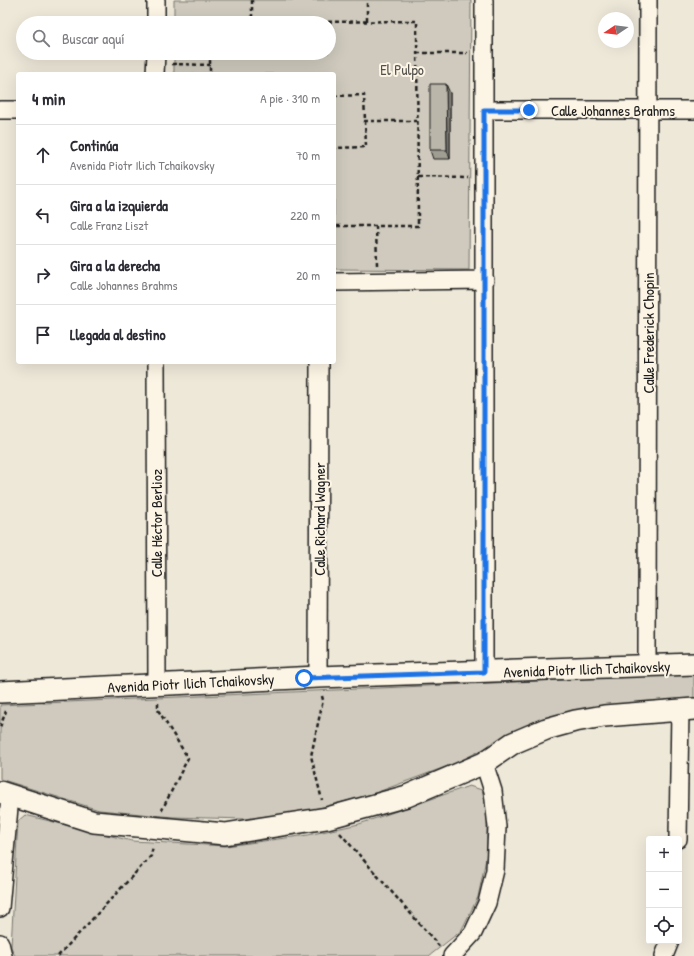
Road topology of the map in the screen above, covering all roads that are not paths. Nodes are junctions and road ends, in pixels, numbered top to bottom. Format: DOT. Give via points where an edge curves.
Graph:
graph roads {
  1 [pos="156,0"];
  2 [pos="484,0"];
  3 [pos="648,0"];
  4 [pos="156,16"];
  5 [pos="0,110"];
  6 [pos="16,110"];
  7 [pos="484,110"];
  8 [pos="648,110"];
  9 [pos="694,110"];
  10 [pos="485,280"];
  11 [pos="336,282"];
  12 [pos="156,364"];
  13 [pos="319,364"];
  14 [pos="694,664"];
  15 [pos="646,666"];
  16 [pos="484,672"];
  17 [pos="318,677"];
  18 [pos="157,685"];
  19 [pos="0,692"];
  20 [pos="687,710"];
  21 [pos="484,763"];
  22 [pos="5,794"];
  23 [pos="678,836"];
  24 [pos="0,908"];
  25 [pos="0,943"];
  26 [pos="669,944"];
  27 [pos="2,956"];
  28 [pos="452,956"];
  29 [pos="664,956"];
  1 -- 4 [label="street"];
  2 -- 7 [label="street"];
  3 -- 8 [label="street, Calle Frederick Chopin"];
  5 -- 6 [label="street"];
  7 -- 8 [label="street, Calle Johannes Brahms"];
  7 -- 10 [label="street"];
  8 -- 9 [label="street, Calle Johannes Brahms"];
  8 -- 15 [label="street, Calle Frederick Chopin"];
  10 -- 11 [label="street"];
  10 -- 16 [label="street"];
  12 -- 18 [label="street, Calle Héctor Berlioz"];
  13 -- 17 [label="street, Calle Richard Wagner"];
  14 -- 15 [label="street, Avenida Piotr Ilich Tchaikovsky"];
  15 -- 16 [label="street, Avenida Piotr Ilich Tchaikovsky"];
  16 -- 17 [label="street, Avenida Piotr Ilich Tchaikovsky"];
  17 -- 18 [label="street, Avenida Piotr Ilich Tchaikovsky"];
  18 -- 19 [label="street, Avenida Piotr Ilich Tchaikovsky"];
  20 -- 21 [label="street" via="604,716 575,721 546,729 513,743"];
  20 -- 23 [label="street"];
  21 -- 22 [label="street" via="407,796 327,818 225,834 94,822"];
  21 -- 28 [label="street" via="493,791 497,827 495,870 487,903 473,934"];
  22 -- 24 [label="street"];
  25 -- 27 [label="street"];
  26 -- 29 [label="street"];
}
